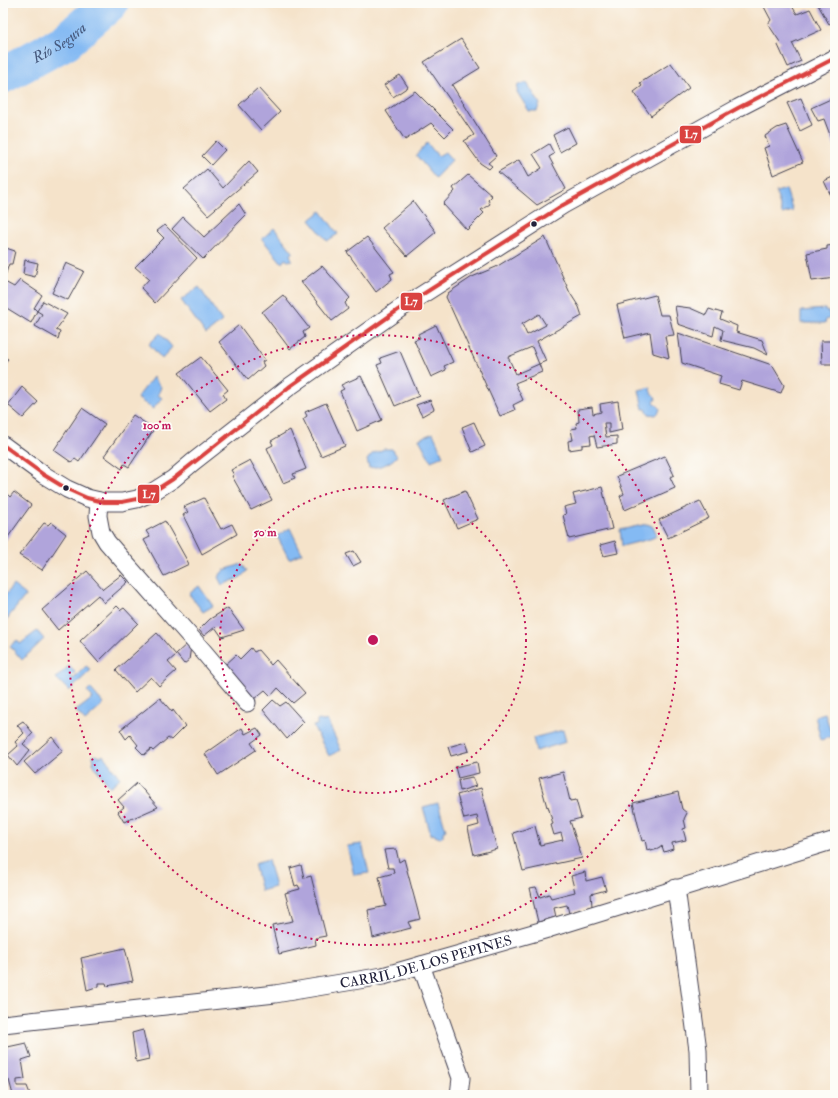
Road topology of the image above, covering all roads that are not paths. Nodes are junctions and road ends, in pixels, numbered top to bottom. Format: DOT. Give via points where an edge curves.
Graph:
graph roads {
  1 [pos="835,58"];
  2 [pos="3,445"];
  3 [pos="99,501"];
  4 [pos="247,703"];
  5 [pos="835,840"];
  6 [pos="676,888"];
  7 [pos="421,965"];
  8 [pos="3,1024"];
  9 [pos="459,1095"];
  10 [pos="699,1095"];
  1 -- 3 [label="street" via="738,108 563,205 398,310 289,387 156,490 137,499 122,502"];
  2 -- 3 [label="street" via="67,489"];
  3 -- 4 [label="street" via="101,532 107,542"];
  5 -- 6 [label="street, CARRIL DE LOS PEPINES"];
  6 -- 7 [label="street, CARRIL DE LOS PEPINES" via="544,930"];
  6 -- 10 [label="street" via="698,1050"];
  7 -- 8 [label="street, CARRIL DE LOS PEPINES" via="383,976 275,994"];
  7 -- 9 [label="street" via="461,1078"];
}
